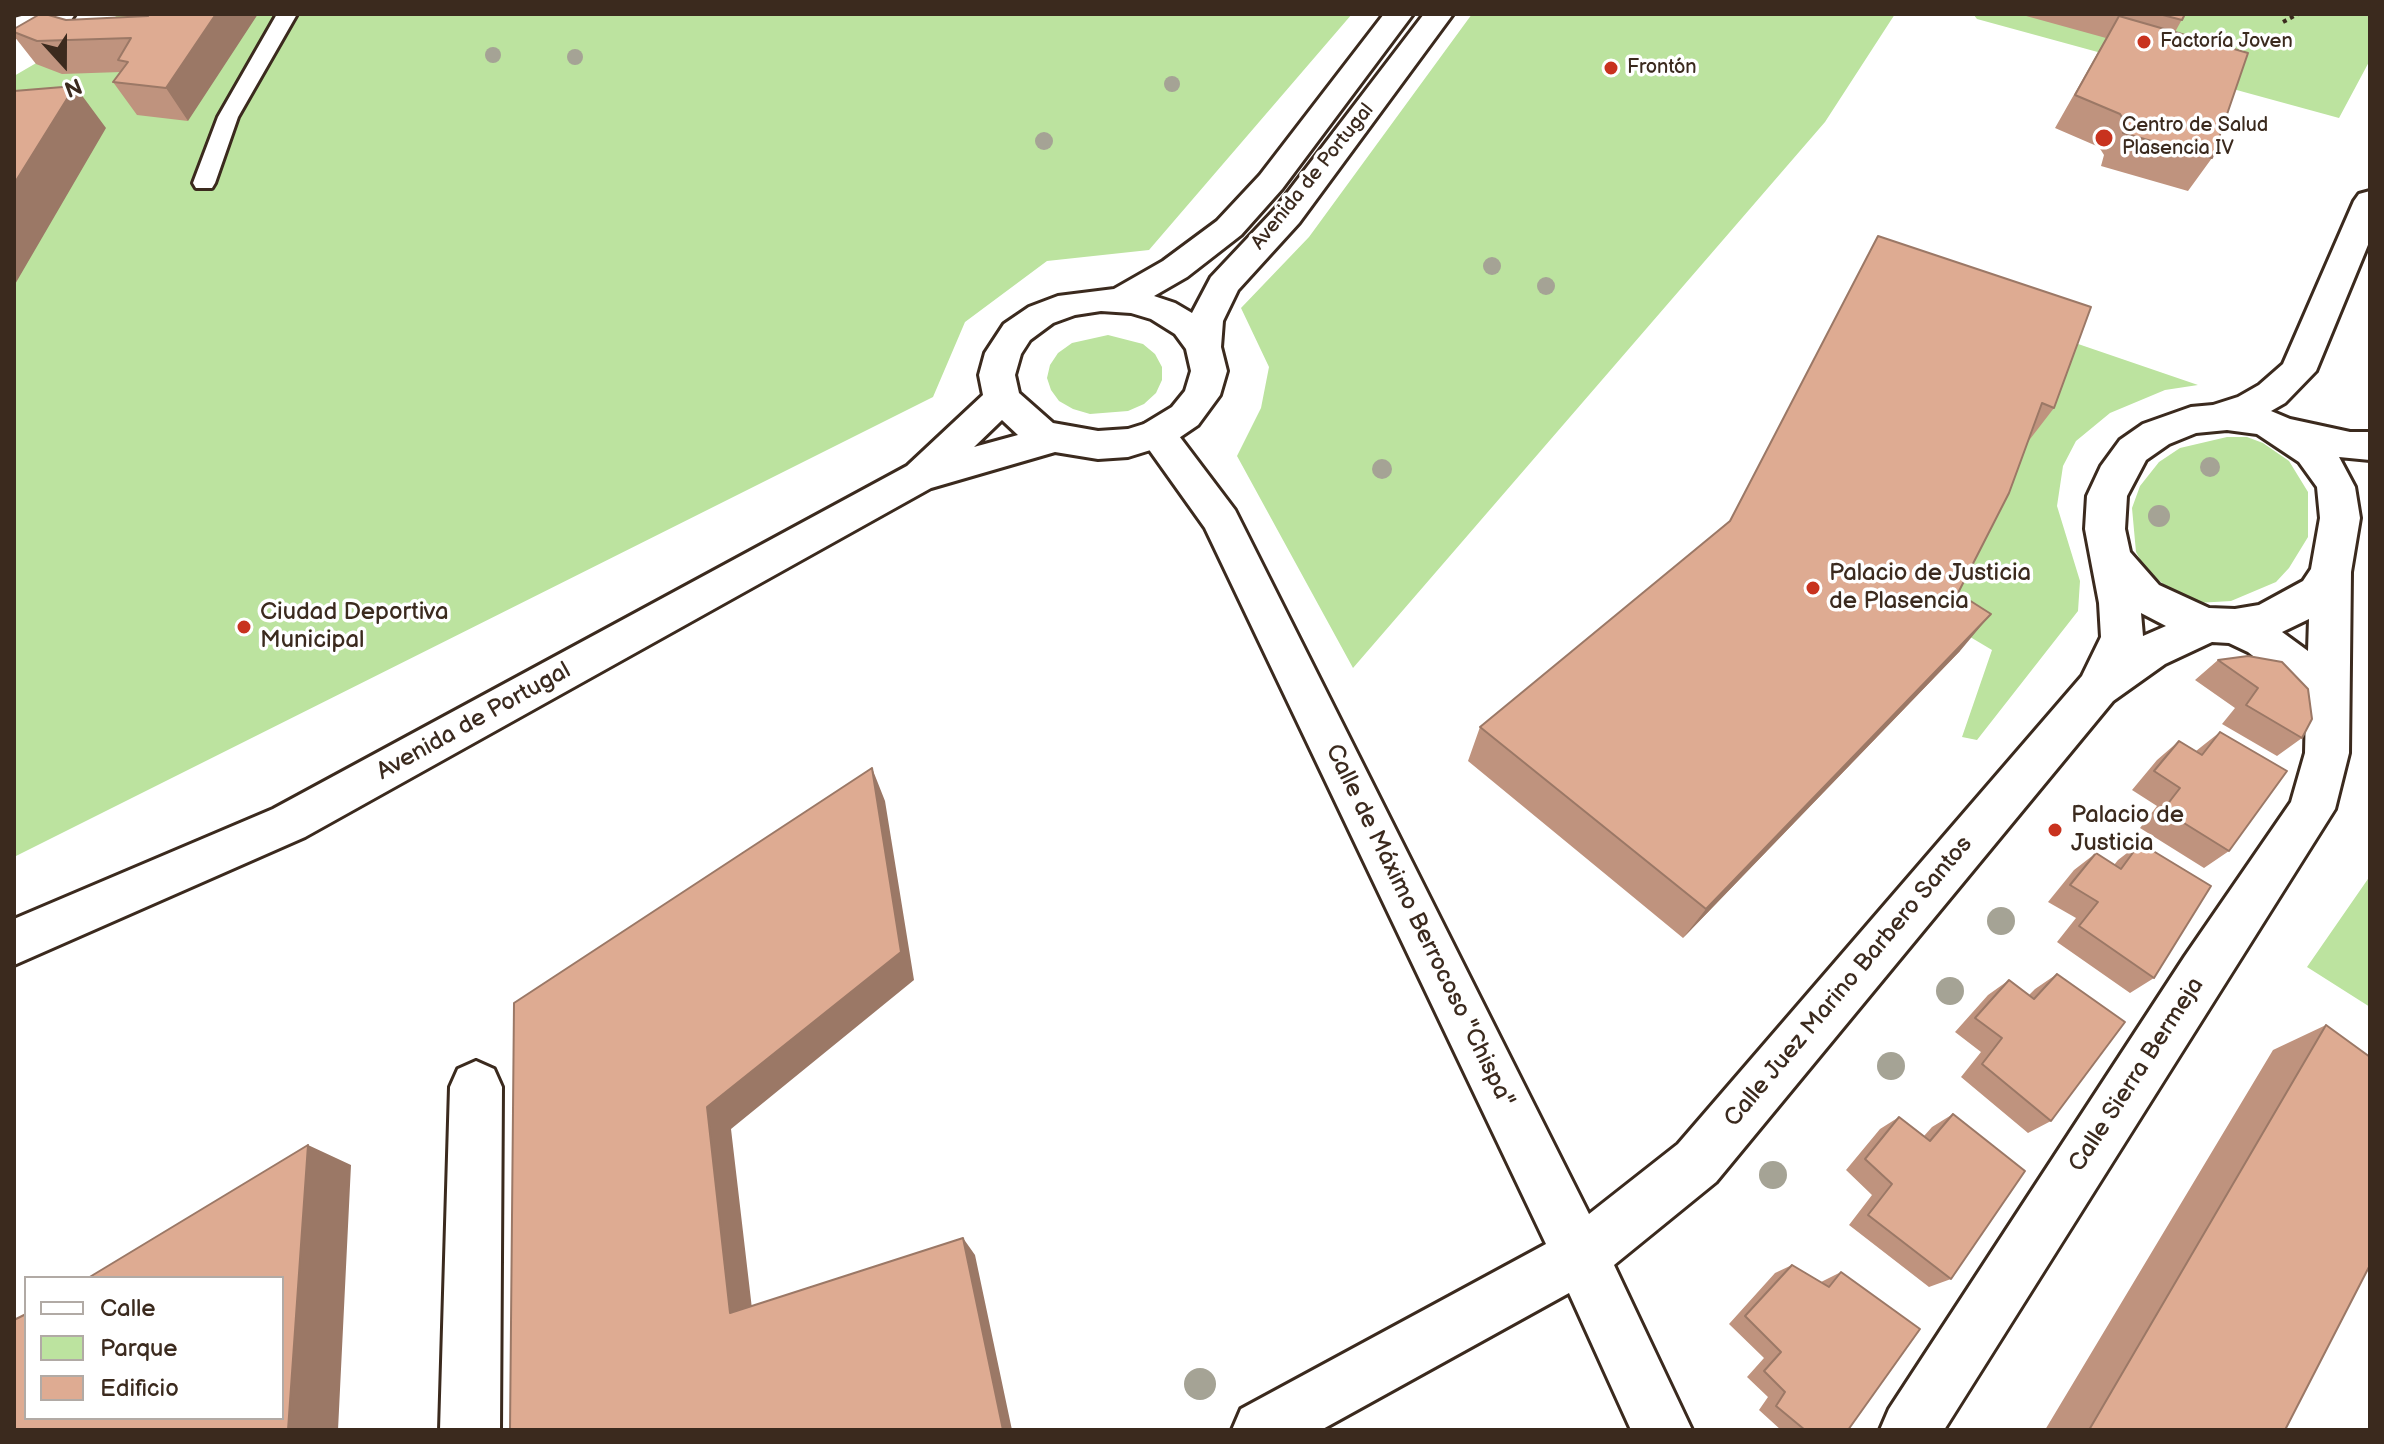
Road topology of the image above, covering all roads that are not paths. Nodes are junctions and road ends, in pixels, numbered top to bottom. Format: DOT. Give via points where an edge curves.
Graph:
graph roads {
  1 [pos="61,14"];
  2 [pos="287,14"];
  3 [pos="1399,14"];
  4 [pos="1439,14"];
  5 [pos="14,27"];
  6 [pos="204,183"];
  7 [pos="2370,201"];
  8 [pos="1120,301"];
  9 [pos="1203,347"];
  10 [pos="2298,371"];
  11 [pos="1002,398"];
  12 [pos="2216,418"];
  13 [pos="1157,434"];
  14 [pos="1055,438"];
  15 [pos="2300,440"];
  16 [pos="2370,446"];
  17 [pos="921,476"];
  18 [pos="2370,476"];
  19 [pos="2338,508"];
  20 [pos="2111,558"];
  21 [pos="2331,572"];
  22 [pos="2222,626"];
  23 [pos="2098,688"];
  24 [pos="2327,708"];
  25 [pos="14,942"];
  26 [pos="476,1087"];
  27 [pos="1581,1256"];
  28 [pos="470,1430"];
  29 [pos="1262,1430"];
  30 [pos="1662,1430"];
  31 [pos="1910,1430"];
  1 -- 5 [label="street"];
  2 -- 6 [label="lane" via="228,117"];
  3 -- 8 [label="street, Avenida de Portugal" via="1271,182 1229,228 1175,269"];
  4 -- 9 [label="street, Avenida de Portugal" via="1287,216 1223,285 1205,321"];
  7 -- 10 [label="street"];
  8 -- 9 [label="street" via="1163,311 1187,326"];
  8 -- 11 [label="street" via="1070,304 1017,332 997,375"];
  9 -- 13 [label="street" via="1209,371 1202,395 1185,416"];
  10 -- 12 [label="street" via="2272,394"];
  10 -- 15 [label="street"];
  11 -- 14 [label="street" via="1040,433"];
  11 -- 17 [label="street, Avenida de Portugal"];
  12 -- 15 [label="street" via="2252,419"];
  12 -- 20 [label="street" via="2191,420 2133,450 2107,496 2105,529"];
  13 -- 14 [label="street" via="1098,445"];
  13 -- 27 [label="street, Calle de Máximo Berrocoso \"Chispa\"" via="1221,521"];
  14 -- 17 [label="street, Avenida de Portugal"];
  15 -- 16 [label="street"];
  15 -- 19 [label="street" via="2326,468 2336,487"];
  17 -- 25 [label="street, Avenida de Portugal" via="289,823"];
  18 -- 19 [label="street"];
  19 -- 21 [label="street"];
  20 -- 22 [label="street" via="2144,596 2169,610"];
  20 -- 23 [label="street, Calle Juez Marino Barbero Santos" via="2122,637"];
  21 -- 22 [label="street" via="2318,592 2292,609 2265,621"];
  21 -- 24 [label="street, Calle Sierra Bermeja"];
  22 -- 23 [label="street, Calle Juez Marino Barbero Santos" via="2150,652"];
  22 -- 24 [label="street" via="2263,640 2300,669"];
  23 -- 27 [label="street, Calle Juez Marino Barbero Santos" via="1697,1163"];
  24 -- 31 [label="street, Calle Sierra Bermeja" via="2327,753 2312,809"];
  26 -- 28 [label="street"];
  27 -- 29 [label="street, Calle Juez Marino Barbero Santos"];
  27 -- 30 [label="street, Calle de Máximo Berrocoso \"Chispa\""];
}
